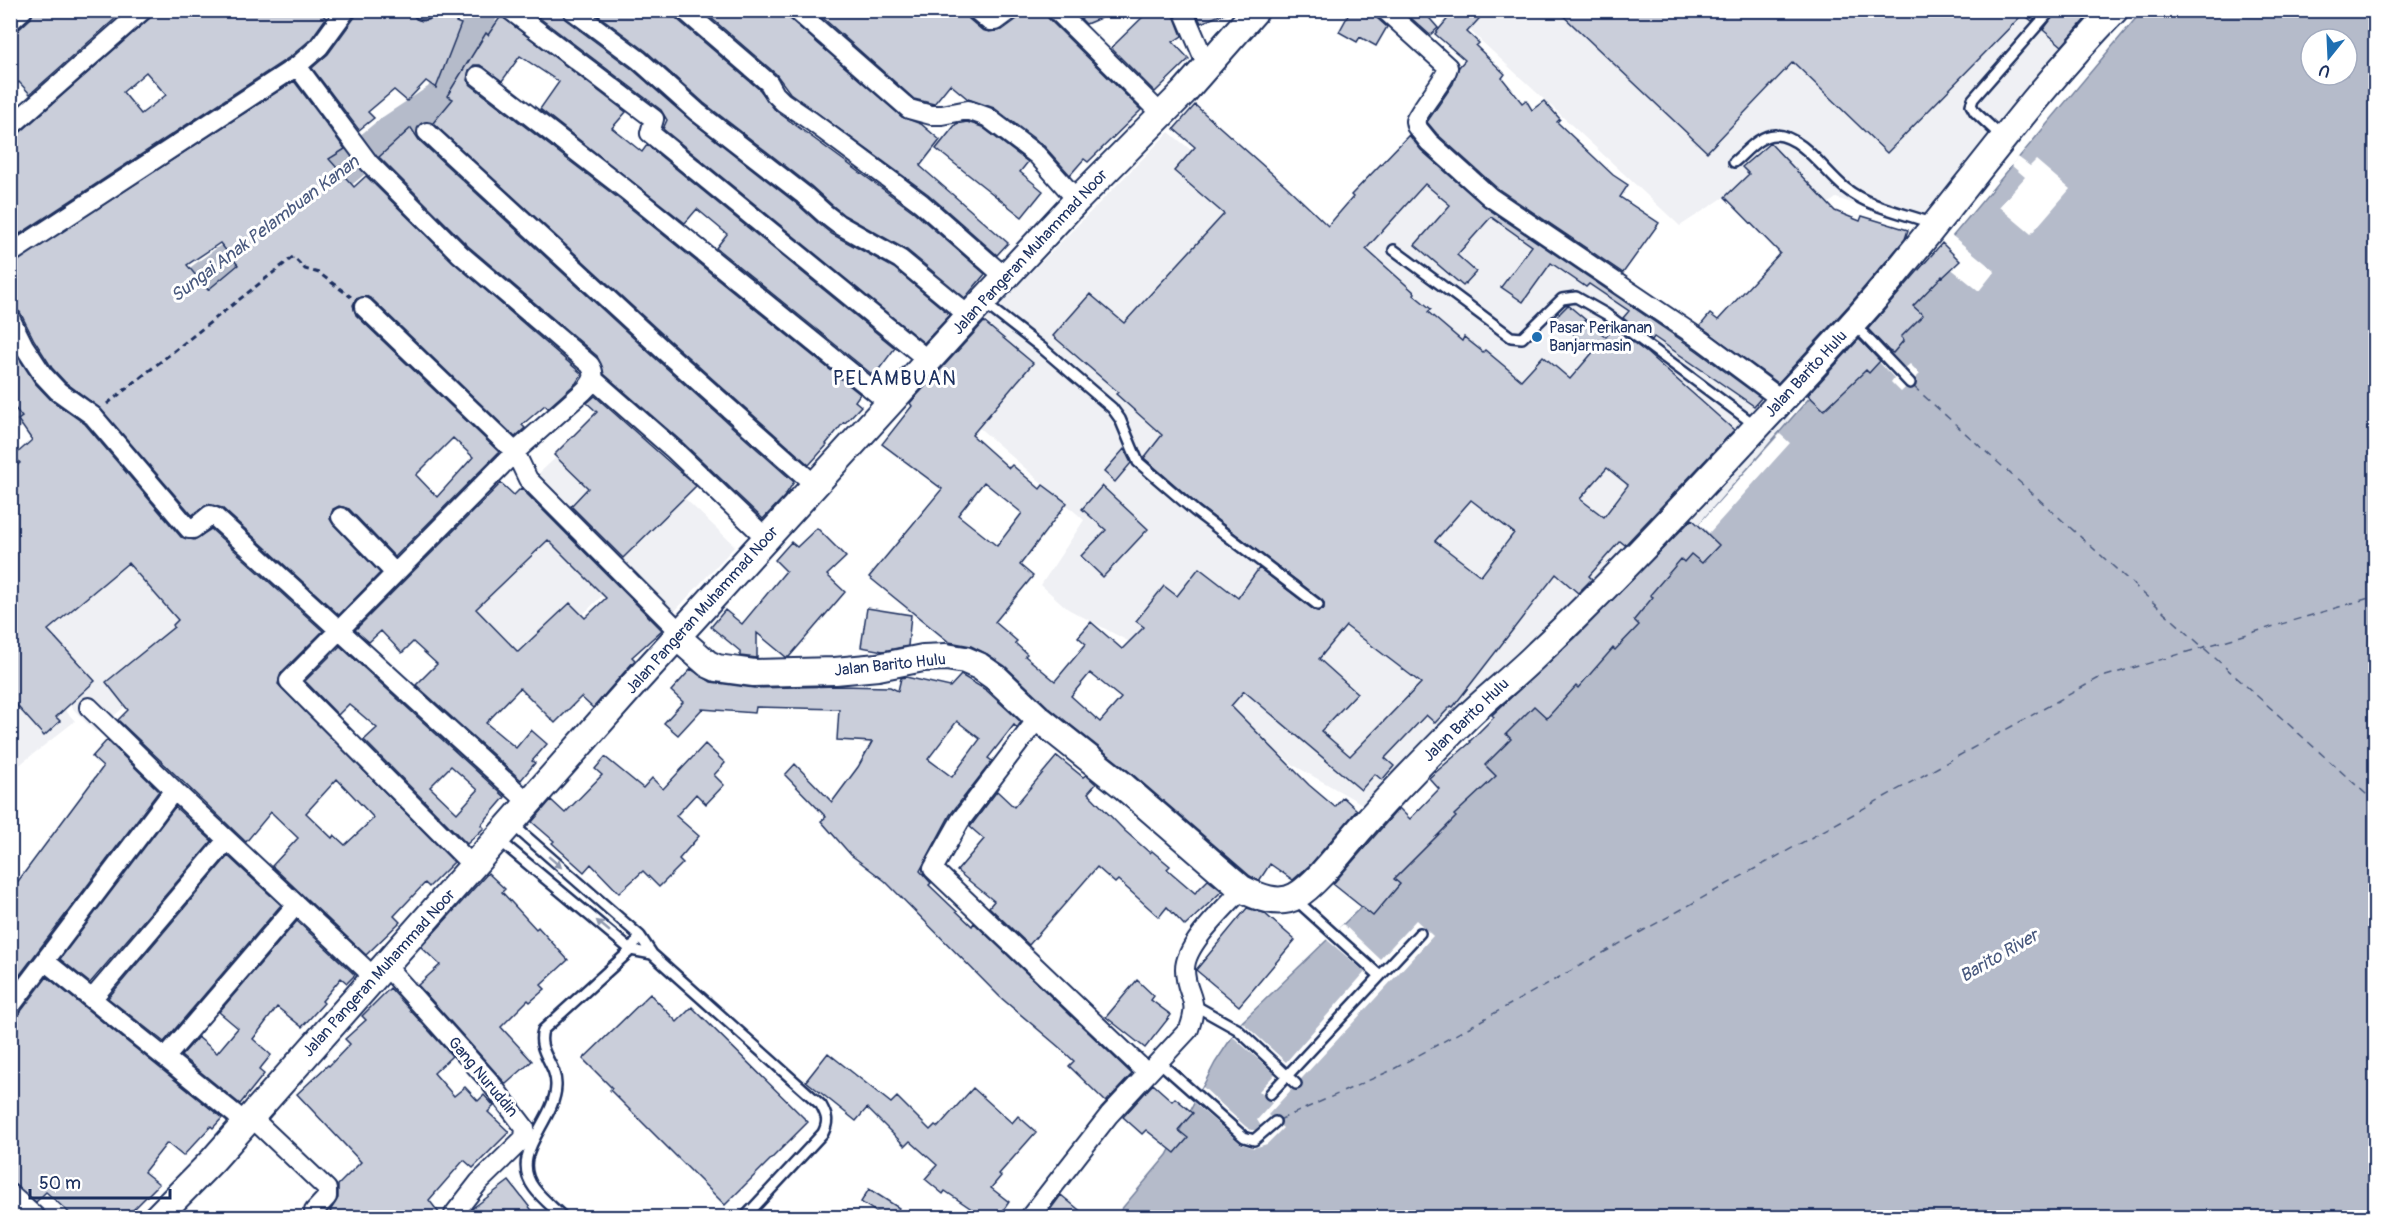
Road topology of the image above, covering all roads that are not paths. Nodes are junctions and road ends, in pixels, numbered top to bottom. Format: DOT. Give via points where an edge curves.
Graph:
graph roads {
  1 [pos="23,10"];
  2 [pos="143,10"];
  3 [pos="510,10"];
  4 [pos="572,10"];
  5 [pos="684,10"];
  6 [pos="796,10"];
  7 [pos="976,10"];
  8 [pos="1010,10"];
  9 [pos="1056,10"];
  10 [pos="1183,10"];
  11 [pos="1256,10"];
  12 [pos="1384,10"];
  13 [pos="2051,10"];
  14 [pos="2115,10"];
  15 [pos="344,11"];
  16 [pos="10,22"];
  17 [pos="297,66"];
  18 [pos="1207,66"];
  19 [pos="478,76"];
  20 [pos="1162,115"];
  21 [pos="10,127"];
  22 [pos="427,132"];
  23 [pos="2004,139"];
  24 [pos="1734,162"];
  25 [pos="1077,200"];
  26 [pos="1936,225"];
  27 [pos="1394,250"];
  28 [pos="10,254"];
  29 [pos="1005,277"];
  30 [pos="364,307"];
  31 [pos="975,309"];
  32 [pos="10,318"];
  33 [pos="1853,323"];
  34 [pos="929,361"];
  35 [pos="593,379"];
  36 [pos="1910,383"];
  37 [pos="1782,400"];
  38 [pos="890,404"];
  39 [pos="1757,427"];
  40 [pos="515,452"];
  41 [pos="816,486"];
  42 [pos="341,517"];
  43 [pos="767,538"];
  44 [pos="395,573"];
  45 [pos="1318,605"];
  46 [pos="339,631"];
  47 [pos="679,635"];
  48 [pos="89,707"];
  49 [pos="1038,718"];
  50 [pos="174,790"];
  51 [pos="529,803"];
  52 [pos="505,831"];
  53 [pos="227,840"];
  54 [pos="474,866"];
  55 [pos="1242,889"];
  56 [pos="1293,898"];
  57 [pos="296,905"];
  58 [pos="1420,933"];
  59 [pos="640,936"];
  60 [pos="631,950"];
  61 [pos="652,954"];
  62 [pos="46,962"];
  63 [pos="380,972"];
  64 [pos="1380,976"];
  65 [pos="92,999"];
  66 [pos="1194,1005"];
  67 [pos="10,1007"];
  68 [pos="165,1058"];
  69 [pos="1152,1067"];
  70 [pos="1287,1075"];
  71 [pos="1296,1084"];
  72 [pos="1270,1094"];
  73 [pos="249,1120"];
  74 [pos="1275,1122"];
  75 [pos="10,1194"];
  76 [pos="314,1211"];
  77 [pos="749,1216"];
  78 [pos="37,1218"];
  79 [pos="156,1218"];
  80 [pos="454,1218"];
  81 [pos="564,1218"];
  82 [pos="1029,1218"];
  1 -- 16 [label="street"];
  2 -- 21 [label="street"];
  3 -- 34 [label="street" via="654,119 650,133"];
  4 -- 31 [label="street" via="639,60 697,112 832,219"];
  5 -- 29 [label="street" via="769,83 783,102 921,203"];
  6 -- 25 [label="street" via="909,109 931,115 968,110 987,117 1037,155"];
  7 -- 8 [label="street" via="989,21"];
  9 -- 20 [label="street"];
  10 -- 18 [label="street"];
  11 -- 18 [label="street, Jalan Pangeran Muhammad Noor"];
  12 -- 37 [label="street" via="1448,67 1414,121 1430,142 1490,197 1703,340"];
  13 -- 23 [label="lane" via="1973,99 1975,112"];
  14 -- 23 [label="street, Jalan Barito Hulu"];
  15 -- 17 [label="street" via="319,46"];
  17 -- 28 [label="street"];
  17 -- 35 [label="street" via="369,164 460,254 590,365"];
  18 -- 20 [label="street, Jalan Pangeran Muhammad Noor"];
  19 -- 38 [label="street" via="625,189"];
  20 -- 25 [label="street, Jalan Pangeran Muhammad Noor"];
  22 -- 41 [label="street" via="662,350"];
  23 -- 26 [label="street, Jalan Barito Hulu"];
  24 -- 26 [label="lane" via="1768,136 1791,138 1846,188 1871,204"];
  25 -- 29 [label="street, Jalan Pangeran Muhammad Noor"];
  26 -- 33 [label="street, Jalan Barito Hulu"];
  27 -- 39 [label="lane" via="1511,337 1522,338 1562,299 1576,297 1606,314"];
  29 -- 31 [label="street, Jalan Pangeran Muhammad Noor"];
  30 -- 40 [label="street"];
  31 -- 34 [label="street, Jalan Pangeran Muhammad Noor"];
  31 -- 45 [label="lane" via="1042,348 1112,408 1138,462"];
  32 -- 46 [label="street" via="43,375 93,416 189,529 210,515 215,517"];
  33 -- 36 [label="lane"];
  33 -- 37 [label="street, Jalan Barito Hulu"];
  34 -- 38 [label="street, Jalan Pangeran Muhammad Noor"];
  35 -- 40 [label="street"];
  35 -- 43 [label="street"];
  37 -- 39 [label="street, Jalan Barito Hulu"];
  38 -- 41 [label="street, Jalan Pangeran Muhammad Noor"];
  39 -- 56 [label="street, Jalan Barito Hulu" via="1645,547 1536,656 1483,701 1398,786 1304,891"];
  40 -- 44 [label="street"];
  40 -- 47 [label="street" via="528,479"];
  41 -- 43 [label="street, Jalan Pangeran Muhammad Noor"];
  42 -- 44 [label="street"];
  43 -- 47 [label="street, Jalan Pangeran Muhammad Noor"];
  44 -- 46 [label="street"];
  46 -- 51 [label="street"];
  46 -- 54 [label="street" via="289,683"];
  47 -- 49 [label="street, Jalan Barito Hulu" via="708,664 754,673 836,671 923,658 965,660 996,678"];
  47 -- 51 [label="street, Jalan Pangeran Muhammad Noor"];
  48 -- 50 [label="street, Gang Nuruddin"];
  49 -- 55 [label="street, Jalan Barito Hulu" via="1121,783"];
  49 -- 69 [label="street" via="960,821 933,869"];
  50 -- 53 [label="street, Gang Nuruddin"];
  50 -- 62 [label="street"];
  51 -- 52 [label="street, Jalan Pangeran Muhammad Noor"];
  52 -- 54 [label="street, Jalan Pangeran Muhammad Noor"];
  52 -- 59 [label="lane, one-way"];
  60 -- 52 [label="lane, one-way"];
  53 -- 57 [label="street, Gang Nuruddin"];
  53 -- 65 [label="street"];
  54 -- 63 [label="street, Jalan Pangeran Muhammad Noor"];
  55 -- 56 [label="street, Jalan Barito Hulu" via="1267,899"];
  55 -- 66 [label="street" via="1194,945 1186,962"];
  56 -- 64 [label="lane"];
  57 -- 63 [label="street, Gang Nuruddin"];
  57 -- 68 [label="street"];
  58 -- 64 [label="lane"];
  59 -- 60 [label="lane"];
  59 -- 61 [label="lane"];
  60 -- 61 [label="lane"];
  60 -- 81 [label="lane" via="543,1030 540,1039 555,1071 556,1085 549,1113 527,1152 524,1166 534,1188"];
  61 -- 77 [label="lane" via="820,1105 827,1117 823,1133"];
  62 -- 65 [label="street"];
  62 -- 67 [label="street"];
  63 -- 73 [label="street, Jalan Pangeran Muhammad Noor"];
  63 -- 80 [label="street, Gang Nuruddin" via="489,1081 525,1128 524,1138 479,1182"];
  64 -- 70 [label="lane"];
  65 -- 68 [label="street"];
  66 -- 69 [label="street" via="1189,1029"];
  66 -- 70 [label="lane" via="1237,1029"];
  68 -- 73 [label="street"];
  69 -- 74 [label="lane" via="1244,1137 1254,1140"];
  69 -- 82 [label="street" via="1109,1115"];
  70 -- 71 [label="lane"];
  70 -- 72 [label="lane"];
  73 -- 76 [label="street" via="327,1189 327,1197"];
  73 -- 79 [label="street, Jalan Pangeran Muhammad Noor"];
  75 -- 78 [label="street"];
}
